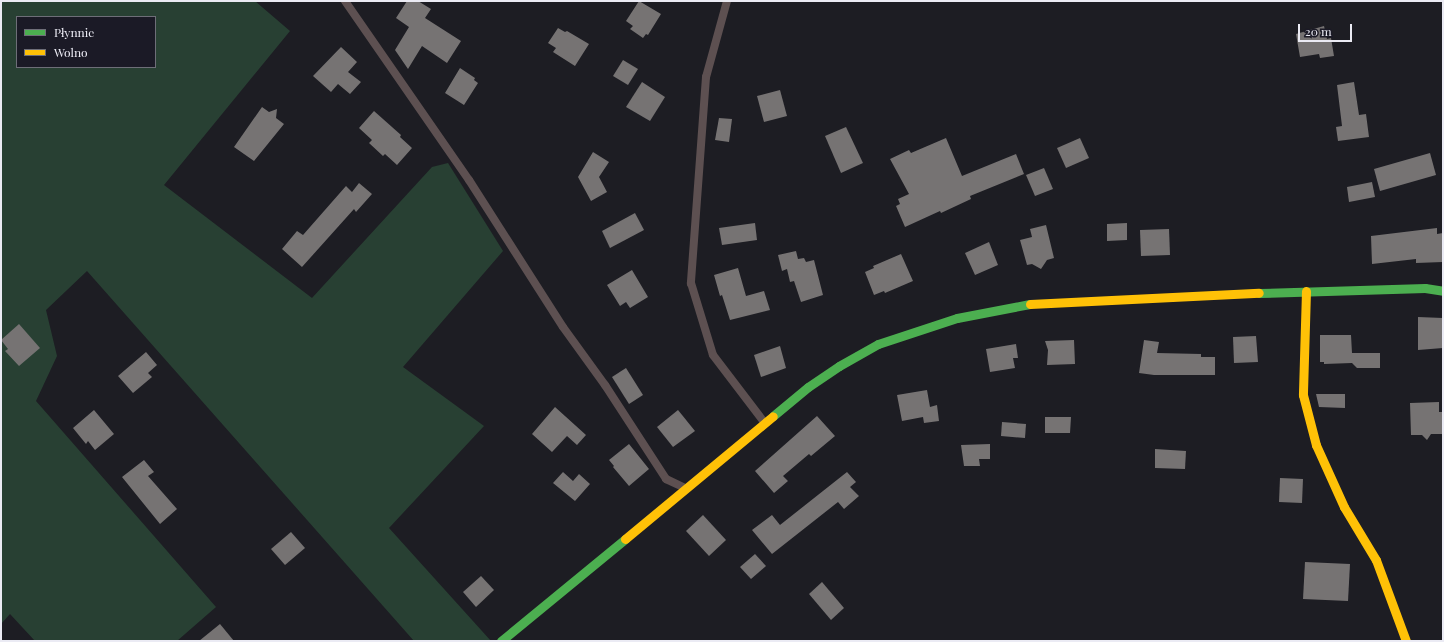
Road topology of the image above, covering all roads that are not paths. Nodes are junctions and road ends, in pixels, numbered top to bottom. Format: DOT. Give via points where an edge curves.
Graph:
graph roads {
  1 [pos="345,1"];
  2 [pos="727,1"];
  3 [pos="1306,291"];
  4 [pos="1443,291"];
  5 [pos="765,423"];
  6 [pos="686,488"];
  7 [pos="501,641"];
  8 [pos="1406,641"];
  1 -- 6 [label="lane" via="469,180 563,327 605,385 666,479"];
  2 -- 5 [label="lane" via="706,77 691,284 713,355"];
  3 -- 4 [label="street" via="1425,288"];
  3 -- 5 [label="street" via="1028,304 956,318 878,344 808,387"];
  3 -- 8 [label="street" via="1303,396 1316,445 1344,507 1376,560"];
  5 -- 6 [label="street"];
  6 -- 7 [label="street"];
}
